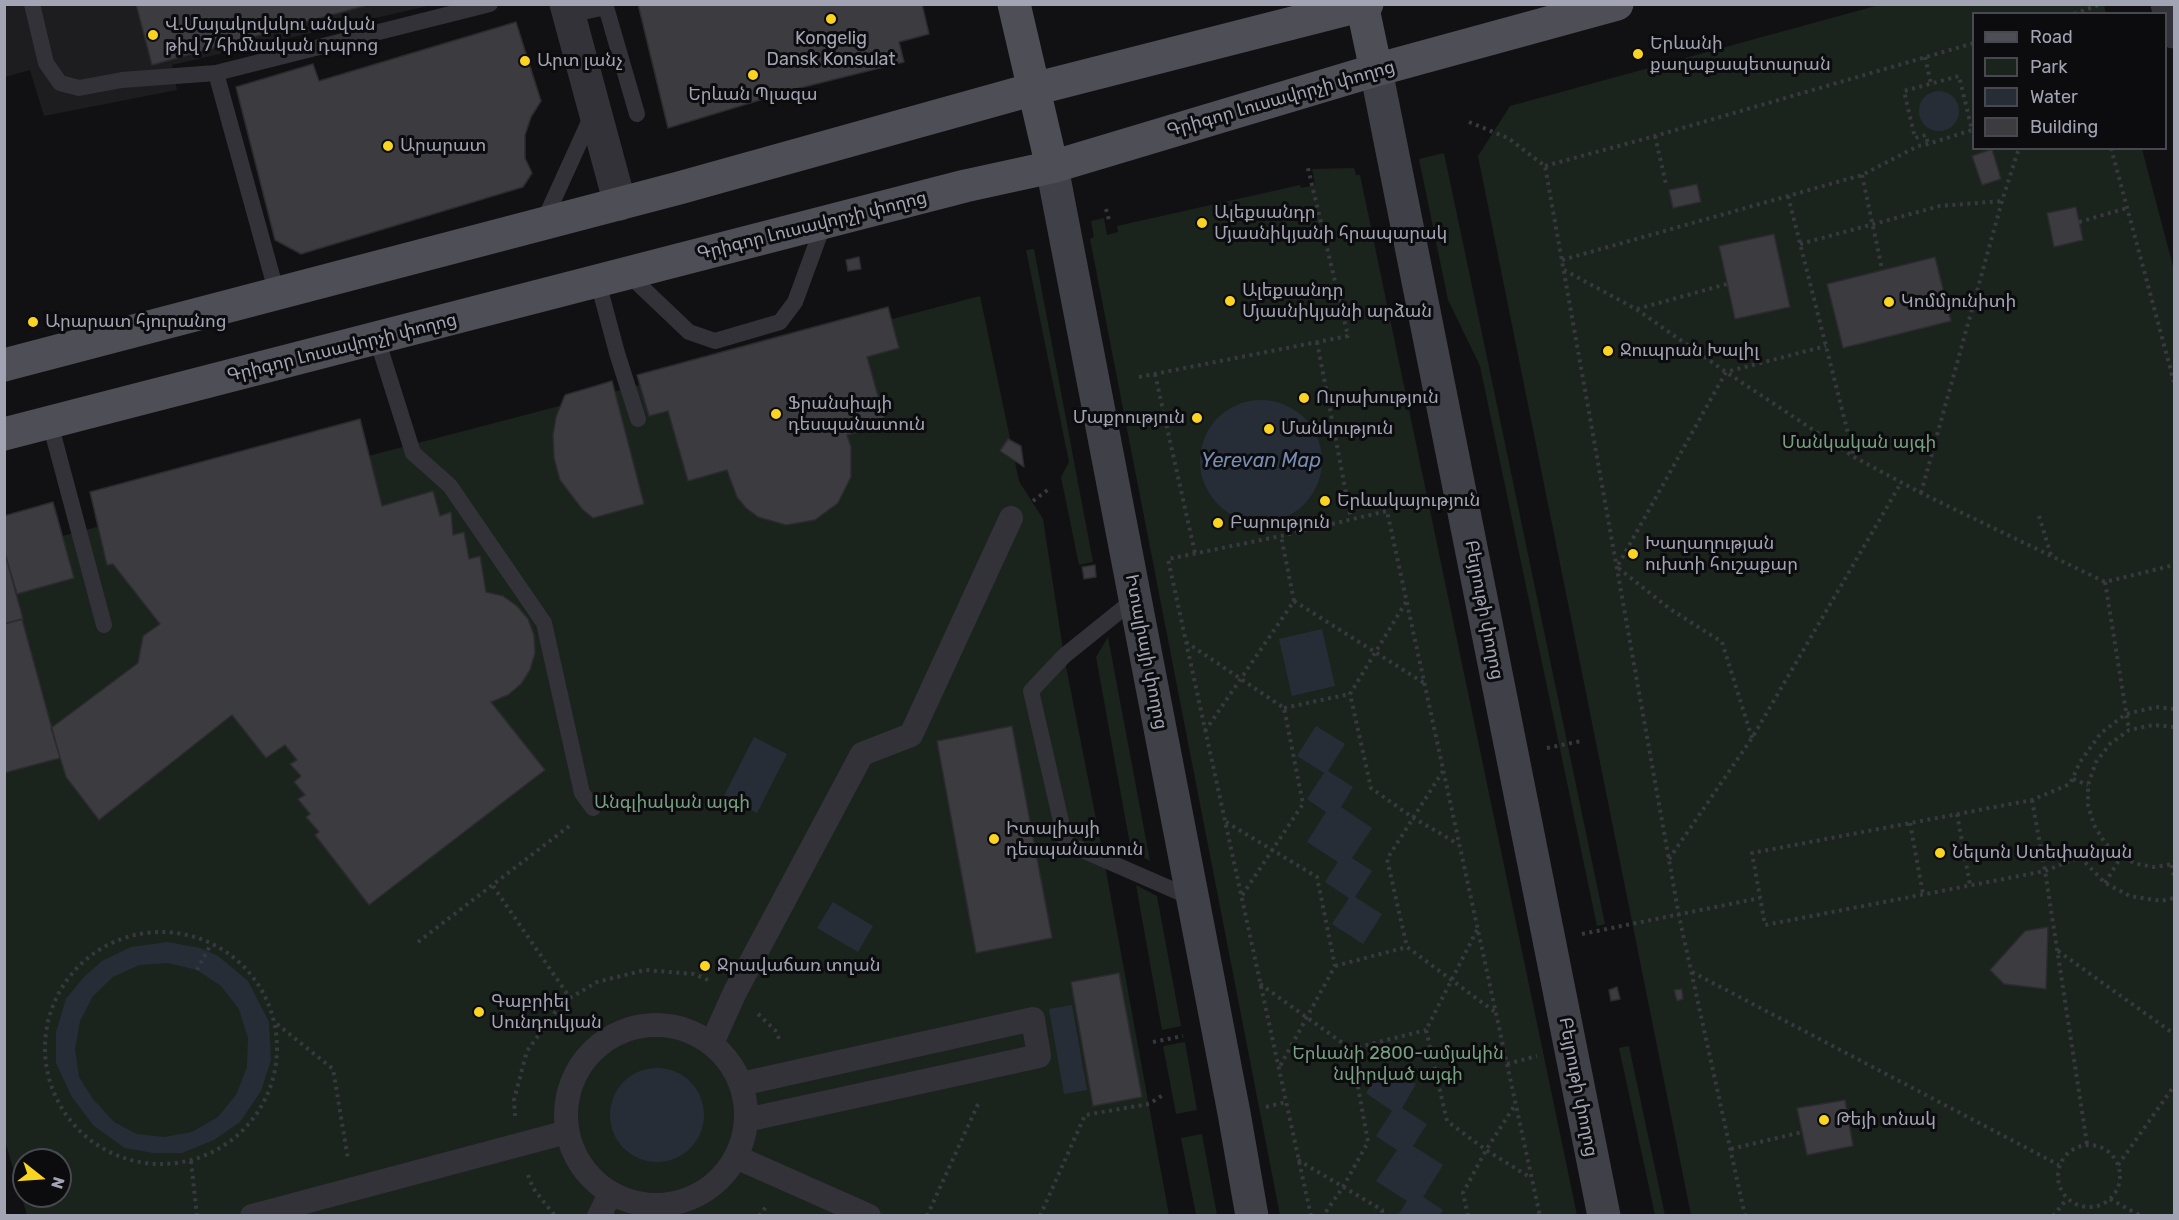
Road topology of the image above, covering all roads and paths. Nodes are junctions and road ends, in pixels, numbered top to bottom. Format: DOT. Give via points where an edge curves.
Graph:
graph roads {
  1 [pos="32,4"];
  2 [pos="490,4"];
  3 [pos="1014,4"];
  4 [pos="1617,4"];
  5 [pos="2101,4"];
  6 [pos="2167,4"];
  7 [pos="1364,5"];
  8 [pos="567,10"];
  9 [pos="2077,12"];
  10 [pos="2175,32"];
  11 [pos="1972,44"];
  12 [pos="1925,57"];
  13 [pos="1376,70"];
  14 [pos="216,74"];
  15 [pos="1931,84"];
  16 [pos="1034,89"];
  17 [pos="594,109"];
  18 [pos="637,114"];
  19 [pos="1469,122"];
  20 [pos="1655,136"];
  21 [pos="1928,144"];
  22 [pos="2018,150"];
  23 [pos="2112,150"];
  24 [pos="1307,164"];
  25 [pos="1545,166"];
  26 [pos="1052,167"];
  27 [pos="1862,175"];
  28 [pos="1666,184"];
  29 [pos="1788,196"];
  30 [pos="2002,201"];
  31 [pos="620,204"];
  32 [pos="2127,208"];
  33 [pos="1106,209"];
  34 [pos="1110,220"];
  35 [pos="2079,222"];
  36 [pos="824,223"];
  37 [pos="543,224"];
  38 [pos="1873,224"];
  39 [pos="1800,244"];
  40 [pos="1562,260"];
  41 [pos="1882,269"];
  42 [pos="1564,270"];
  43 [pos="613,278"];
  44 [pos="1727,284"];
  45 [pos="277,294"];
  46 [pos="1636,309"];
  47 [pos="376,339"];
  48 [pos="1317,342"];
  49 [pos="1826,346"];
  50 [pos="4,365"];
  51 [pos="1726,372"];
  52 [pos="1155,374"];
  53 [pos="1139,377"];
  54 [pos="2175,382"];
  55 [pos="638,419"];
  56 [pos="50,423"];
  57 [pos="4,434"];
  58 [pos="1854,457"];
  59 [pos="1901,483"];
  60 [pos="1921,493"];
  61 [pos="2038,516"];
  62 [pos="1011,518"];
  63 [pos="1351,519"];
  64 [pos="1281,536"];
  65 [pos="1195,553"];
  66 [pos="2051,556"];
  67 [pos="2175,565"];
  68 [pos="1617,567"];
  69 [pos="2105,582"];
  70 [pos="1136,598"];
  71 [pos="1294,601"];
  72 [pos="1406,602"];
  73 [pos="104,625"];
  74 [pos="1185,642"];
  75 [pos="1375,652"];
  76 [pos="1240,679"];
  77 [pos="1424,683"];
  78 [pos="1350,694"];
  79 [pos="1284,708"];
  80 [pos="2175,709"];
  81 [pos="2126,714"];
  82 [pos="2175,727"];
  83 [pos="2130,730"];
  84 [pos="1205,731"];
  85 [pos="1752,738"];
  86 [pos="1443,771"];
  87 [pos="2073,779"];
  88 [pos="2088,784"];
  89 [pos="2032,800"];
  90 [pos="593,808"];
  91 [pos="1957,814"];
  92 [pos="1412,817"];
  93 [pos="1224,821"];
  94 [pos="1910,823"];
  95 [pos="1459,845"];
  96 [pos="1272,850"];
  97 [pos="2121,857"];
  98 [pos="1669,859"];
  99 [pos="2173,865"];
  100 [pos="2045,871"];
  101 [pos="2175,876"];
  102 [pos="2105,883"];
  103 [pos="1970,885"];
  104 [pos="493,886"];
  105 [pos="1923,894"];
  106 [pos="1241,897"];
  107 [pos="1192,898"];
  108 [pos="1760,898"];
  109 [pos="2175,898"];
  110 [pos="1679,916"];
  111 [pos="1477,929"];
  112 [pos="1549,941"];
  113 [pos="417,942"];
  114 [pos="212,944"];
  115 [pos="1407,947"];
  116 [pos="2057,951"];
  117 [pos="1335,966"];
  118 [pos="197,970"];
  119 [pos="1692,972"];
  120 [pos="1452,980"];
  121 [pos="1260,984"];
  122 [pos="735,992"];
  123 [pos="570,998"];
  124 [pos="1495,1012"];
  125 [pos="1306,1017"];
  126 [pos="277,1024"];
  127 [pos="1426,1030"];
  128 [pos="2175,1034"];
  129 [pos="1183,1036"];
  130 [pos="1153,1042"];
  131 [pos="712,1043"];
  132 [pos="1351,1049"];
  133 [pos="1537,1056"];
  134 [pos="1507,1064"];
  135 [pos="996,1065"];
  136 [pos="1279,1069"];
  137 [pos="741,1084"];
  138 [pos="2175,1086"];
  139 [pos="1163,1095"];
  140 [pos="1286,1102"];
  141 [pos="1278,1104"];
  142 [pos="1515,1104"];
  143 [pos="746,1120"];
  144 [pos="567,1132"];
  145 [pos="1802,1132"];
  146 [pos="2087,1144"];
  147 [pos="517,1145"];
  148 [pos="1731,1149"];
  149 [pos="1485,1150"];
  150 [pos="736,1157"];
  151 [pos="1298,1160"];
  152 [pos="191,1161"];
  153 [pos="2059,1165"];
  154 [pos="2118,1165"];
  155 [pos="1532,1178"];
  156 [pos="1343,1186"];
  157 [pos="354,1188"];
  158 [pos="610,1194"];
  159 [pos="2067,1198"];
  160 [pos="2110,1199"];
  161 [pos="197,1215"];
  162 [pos="252,1215"];
  163 [pos="555,1215"];
  164 [pos="599,1215"];
  165 [pos="869,1215"];
  166 [pos="927,1215"];
  167 [pos="1040,1215"];
  168 [pos="1252,1215"];
  169 [pos="1311,1215"];
  170 [pos="1323,1215"];
  171 [pos="1383,1215"];
  172 [pos="1468,1215"];
  173 [pos="1540,1215"];
  174 [pos="1604,1215"];
  175 [pos="1745,1215"];
  176 [pos="2053,1215"];
  177 [pos="2142,1215"];
  1 -- 14 [label="lane" via="46,63 60,83 79,88 122,80"];
  2 -- 14 [label="lane"];
  3 -- 16 [label="main road, Իտալիայի փողոց"];
  4 -- 13 [label="main road, Գրիգոր Լուսավորչի փողոց"];
  5 -- 9 [label="path"];
  6 -- 10 [label="street"];
  7 -- 13 [label="main road, Բեյրութի փողոց"];
  7 -- 16 [label="main road"];
  8 -- 17 [label="street"];
  8 -- 18 [label="lane" via="606,7"];
  11 -- 12 [label="path"];
  12 -- 15 [label="path"];
  12 -- 20 [label="path"];
  13 -- 26 [label="main road, Գրիգոր Լուսավորչի փողոց"];
  13 -- 112 [label="main road, Բեյրութի փողոց"];
  14 -- 45 [label="lane"];
  15 -- 21 [label="path" via="1904,92 1915,138 1926,135"];
  15 -- 21 [label="path" via="1959,76 1972,130"];
  16 -- 26 [label="main road, Իտալիայի փողոց"];
  16 -- 31 [label="main road"];
  17 -- 31 [label="street"];
  17 -- 37 [label="lane"];
  19 -- 25 [label="path" via="1508,138"];
  20 -- 25 [label="path"];
  20 -- 28 [label="path"];
  21 -- 27 [label="path"];
  22 -- 30 [label="path"];
  23 -- 32 [label="path"];
  24 -- 48 [label="path" via="1348,336"];
  25 -- 40 [label="path"];
  26 -- 36 [label="main road, Գրիգոր Լուսավորչի փողոց"];
  26 -- 70 [label="main road, Իտալիայի փողոց"];
  27 -- 29 [label="path"];
  27 -- 38 [label="path"];
  29 -- 39 [label="path"];
  29 -- 40 [label="path"];
  30 -- 38 [label="path" via="1940,206"];
  30 -- 60 [label="path"];
  31 -- 37 [label="main road"];
  32 -- 35 [label="path"];
  32 -- 54 [label="path"];
  33 -- 34 [label="path"];
  36 -- 43 [label="main road, Գրիգոր Լուսավորչի փողոց"];
  36 -- 43 [label="lane" via="795,302 780,322 715,341 689,332"];
  37 -- 45 [label="main road"];
  38 -- 39 [label="path"];
  38 -- 41 [label="path"];
  39 -- 49 [label="path"];
  40 -- 42 [label="path"];
  42 -- 46 [label="path"];
  42 -- 68 [label="path"];
  43 -- 47 [label="main road, Գրիգոր Լուսավորչի փողոց"];
  43 -- 55 [label="lane" via="616,353"];
  44 -- 46 [label="path"];
  45 -- 50 [label="main road"];
  46 -- 51 [label="path"];
  47 -- 56 [label="main road, Գրիգոր Լուսավորչի փողոց"];
  47 -- 90 [label="lane" via="413,453 450,486 544,623 582,793"];
  48 -- 52 [label="path"];
  48 -- 63 [label="path"];
  49 -- 51 [label="path"];
  49 -- 58 [label="path"];
  51 -- 58 [label="path"];
  51 -- 68 [label="path"];
  52 -- 53 [label="path"];
  52 -- 65 [label="path"];
  56 -- 57 [label="main road, Գրիգոր Լուսավորչի փողոց"];
  56 -- 73 [label="lane"];
  58 -- 59 [label="path"];
  59 -- 60 [label="path"];
  59 -- 85 [label="path"];
  60 -- 66 [label="path"];
  61 -- 66 [label="path"];
  62 -- 122 [label="street" via="911,735 862,754"];
  63 -- 64 [label="path"];
  63 -- 72 [label="path" via="1387,511"];
  64 -- 65 [label="path"];
  64 -- 71 [label="path"];
  65 -- 74 [label="path" via="1168,559"];
  66 -- 69 [label="path"];
  67 -- 69 [label="path"];
  68 -- 85 [label="path" via="1670,609 1722,642"];
  68 -- 98 [label="path"];
  69 -- 81 [label="path"];
  70 -- 107 [label="main road, Իտալիայի փողոց"];
  70 -- 107 [label="lane" via="1064,656 1031,691 1066,843"];
  71 -- 75 [label="path"];
  71 -- 76 [label="path"];
  72 -- 75 [label="path"];
  72 -- 77 [label="path"];
  74 -- 76 [label="path"];
  74 -- 84 [label="path"];
  75 -- 77 [label="path"];
  75 -- 78 [label="path"];
  76 -- 79 [label="path"];
  76 -- 84 [label="path"];
  77 -- 86 [label="path"];
  78 -- 79 [label="path"];
  78 -- 92 [label="path" via="1371,788"];
  79 -- 96 [label="path" via="1303,804"];
  80 -- 81 [label="path" via="2156,707"];
  81 -- 83 [label="path"];
  81 -- 87 [label="path" via="2101,733"];
  82 -- 83 [label="path" via="2153,725"];
  83 -- 88 [label="path" via="2110,744 2096,762"];
  84 -- 93 [label="path"];
  85 -- 98 [label="path"];
  86 -- 92 [label="path"];
  86 -- 95 [label="path"];
  87 -- 88 [label="path"];
  87 -- 89 [label="path" via="2070,784"];
  88 -- 97 [label="path" via="2088,805 2094,825 2105,843"];
  89 -- 91 [label="path"];
  89 -- 100 [label="path"];
  90 -- 104 [label="path"];
  91 -- 94 [label="path"];
  91 -- 103 [label="path"];
  92 -- 95 [label="path"];
  92 -- 115 [label="path" via="1387,859"];
  93 -- 96 [label="path"];
  93 -- 106 [label="path"];
  94 -- 105 [label="path"];
  94 -- 108 [label="path" via="1752,853"];
  95 -- 111 [label="path"];
  96 -- 106 [label="path"];
  96 -- 117 [label="path" via="1317,877"];
  97 -- 99 [label="path" via="2154,867"];
  97 -- 102 [label="path"];
  98 -- 110 [label="path"];
  99 -- 101 [label="path"];
  100 -- 102 [label="path" via="2080,857"];
  100 -- 103 [label="path"];
  100 -- 116 [label="path"];
  102 -- 109 [label="path" via="2130,896 2161,901"];
  103 -- 105 [label="path"];
  104 -- 113 [label="path"];
  104 -- 123 [label="path"];
  105 -- 108 [label="path" via="1765,925"];
  106 -- 121 [label="path"];
  107 -- 168 [label="main road, Իտալիայի փողոց"];
  108 -- 110 [label="path"];
  110 -- 112 [label="path"];
  110 -- 119 [label="path"];
  111 -- 120 [label="path"];
  111 -- 124 [label="path"];
  112 -- 174 [label="main road, Բեյրութի փողոց"];
  114 -- 118 [label="path"];
  114 -- 126 [label="path" via="233,956 259,984"];
  114 -- 152 [label="path" via="198,937 159,931 121,938 86,958 61,988 46,1024 45,1064 57,1101 81,1133 123,1158 152,1164"];
  115 -- 117 [label="path"];
  115 -- 120 [label="path"];
  116 -- 128 [label="path"];
  116 -- 146 [label="path"];
  117 -- 125 [label="path"];
  119 -- 148 [label="path"];
  119 -- 153 [label="path"];
  120 -- 124 [label="path"];
  120 -- 127 [label="path"];
  121 -- 125 [label="path"];
  121 -- 136 [label="path"];
  122 -- 123 [label="path" via="694,974 645,970 597,982"];
  122 -- 131 [label="street"];
  123 -- 147 [label="path" via="527,1051 514,1100"];
  124 -- 134 [label="path"];
  125 -- 132 [label="path"];
  125 -- 136 [label="path"];
  126 -- 152 [label="path" via="277,1057 269,1092 251,1123 224,1146"];
  126 -- 157 [label="path" via="333,1069"];
  127 -- 132 [label="path"];
  127 -- 149 [label="path" via="1447,1122"];
  129 -- 130 [label="path"];
  131 -- 137 [label="street"];
  131 -- 144 [label="street" via="690,1031 663,1025 635,1027 610,1037 588,1055 573,1078 566,1105"];
  132 -- 156 [label="path" via="1368,1142"];
  133 -- 134 [label="path"];
  134 -- 142 [label="path"];
  135 -- 137 [label="street" via="1040,1056 1033,1019"];
  135 -- 143 [label="street"];
  135 -- 166 [label="path"];
  136 -- 140 [label="path"];
  137 -- 143 [label="street"];
  138 -- 154 [label="path"];
  139 -- 167 [label="path" via="1149,1104 1085,1115"];
  140 -- 141 [label="path"];
  140 -- 151 [label="path"];
  142 -- 149 [label="path"];
  142 -- 155 [label="path"];
  143 -- 150 [label="street"];
  144 -- 147 [label="street"];
  144 -- 158 [label="street" via="575,1157 590,1178"];
  145 -- 148 [label="path"];
  146 -- 153 [label="path" via="2070,1150"];
  146 -- 154 [label="path" via="2106,1149"];
  147 -- 157 [label="street"];
  147 -- 163 [label="path" via="533,1188"];
  148 -- 175 [label="path"];
  149 -- 155 [label="path"];
  149 -- 172 [label="path" via="1463,1193"];
  150 -- 158 [label="street" via="719,1181 695,1197 667,1206 638,1204"];
  150 -- 165 [label="street"];
  151 -- 156 [label="path"];
  151 -- 169 [label="path"];
  152 -- 161 [label="path"];
  153 -- 159 [label="path" via="2058,1183"];
  154 -- 160 [label="path" via="2120,1184"];
  155 -- 173 [label="path"];
  156 -- 170 [label="path"];
  156 -- 171 [label="path" via="1382,1210"];
  157 -- 162 [label="street"];
  158 -- 164 [label="street"];
  159 -- 160 [label="path" via="2074,1204 2093,1208"];
  159 -- 176 [label="path"];
  160 -- 177 [label="path"];
}
